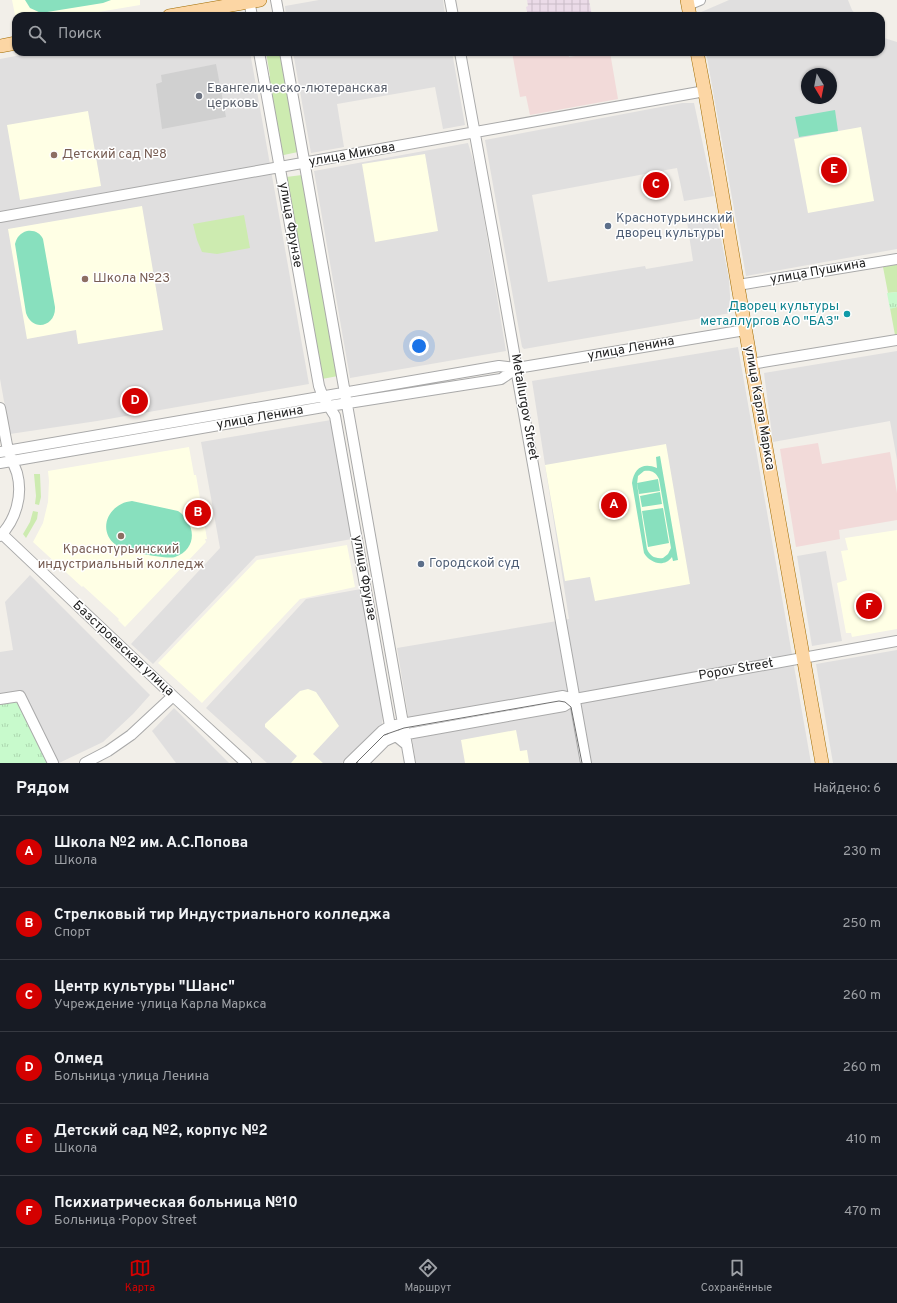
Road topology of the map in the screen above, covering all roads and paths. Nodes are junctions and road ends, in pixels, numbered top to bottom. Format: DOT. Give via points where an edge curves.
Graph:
graph roads {
  1 [pos="276,0"];
  2 [pos="450,0"];
  3 [pos="253,1"];
  4 [pos="191,12"];
  5 [pos="252,12"];
  6 [pos="278,12"];
  7 [pos="452,12"];
  8 [pos="12,44"];
  9 [pos="0,46"];
  10 [pos="260,56"];
  11 [pos="286,56"];
  12 [pos="461,56"];
  13 [pos="698,56"];
  14 [pos="705,91"];
  15 [pos="475,132"];
  16 [pos="304,163"];
  17 [pos="280,168"];
  18 [pos="0,217"];
  19 [pos="897,259"];
  20 [pos="738,285"];
  21 [pos="745,330"];
  22 [pos="897,340"];
  23 [pos="751,364"];
  24 [pos="517,368"];
  25 [pos="323,397"];
  26 [pos="346,398"];
  27 [pos="329,406"];
  28 [pos="0,408"];
  29 [pos="28,447"];
  30 [pos="4,452"];
  31 [pos="30,458"];
  32 [pos="12,461"];
  33 [pos="0,463"];
  34 [pos="1,535"];
  35 [pos="897,641"];
  36 [pos="802,658"];
  37 [pos="173,696"];
  38 [pos="575,698"];
  39 [pos="0,699"];
  40 [pos="403,724"];
  41 [pos="390,726"];
  42 [pos="403,738"];
  43 [pos="53,763"];
  44 [pos="86,763"];
  45 [pos="246,763"];
  46 [pos="349,763"];
  47 [pos="363,763"];
  48 [pos="410,763"];
  49 [pos="586,763"];
  50 [pos="822,763"];
  1 -- 6 [label="street"];
  2 -- 7 [label="street"];
  3 -- 4 [label="main road"];
  3 -- 5 [label="street"];
  8 -- 9 [label="main road"];
  10 -- 17 [label="street, улица Фрунзе"];
  11 -- 16 [label="street, улица Фрунзе"];
  12 -- 15 [label="street, Metallurgov Street"];
  13 -- 14 [label="main road, улица Карла Маркса"];
  14 -- 15 [label="street, улица Микова"];
  14 -- 20 [label="main road, улица Карла Маркса"];
  15 -- 16 [label="street, улица Микова"];
  15 -- 24 [label="street, Metallurgov Street"];
  16 -- 17 [label="street, улица Микова"];
  16 -- 26 [label="street, улица Фрунзе"];
  17 -- 18 [label="street, улица Микова"];
  17 -- 25 [label="street, улица Фрунзе"];
  19 -- 20 [label="street, улица Пушкина"];
  20 -- 21 [label="main road, улица Карла Маркса"];
  21 -- 23 [label="main road, улица Карла Маркса"];
  21 -- 24 [label="street, улица Ленина"];
  22 -- 23 [label="street"];
  23 -- 36 [label="main road, улица Карла Маркса"];
  24 -- 26 [label="street, улица Ленина" via="499,366"];
  24 -- 38 [label="street, Metallurgov Street"];
  25 -- 26 [label="street, улица Ленина"];
  25 -- 27 [label="street, улица Фрунзе"];
  25 -- 29 [label="street, улица Ленина"];
  26 -- 27 [label="street, улица Ленина"];
  26 -- 40 [label="street, улица Фрунзе"];
  27 -- 31 [label="street, улица Ленина"];
  27 -- 41 [label="street, улица Фрунзе" via="335,416"];
  28 -- 30 [label="street"];
  29 -- 30 [label="street, улица Ленина"];
  29 -- 31 [label="street"];
  30 -- 32 [label="street"];
  31 -- 32 [label="street, улица Ленина"];
  32 -- 33 [label="street, улица Ленина"];
  32 -- 34 [label="street" via="17,474 19,496 15,512"];
  34 -- 37 [label="street, Базстроевская улица"];
  35 -- 36 [label="street, Popov Street"];
  36 -- 38 [label="street, Popov Street"];
  36 -- 50 [label="main road, улица Карла Маркса"];
  37 -- 44 [label="street" via="131,735"];
  37 -- 45 [label="street, Базстроевская улица"];
  38 -- 40 [label="street, Popov Street" via="563,696"];
  38 -- 42 [label="street, Popov Street" via="564,706"];
  38 -- 49 [label="street, Metallurgov Street"];
  39 -- 43 [label="street" via="20,696"];
  40 -- 41 [label="street, Popov Street"];
  40 -- 42 [label="street, улица Фрунзе"];
  41 -- 42 [label="street, улица Фрунзе"];
  41 -- 46 [label="street, Popov Street"];
  42 -- 47 [label="street, Popov Street" via="385,740"];
  42 -- 48 [label="street, улица Фрунзе"];
}
